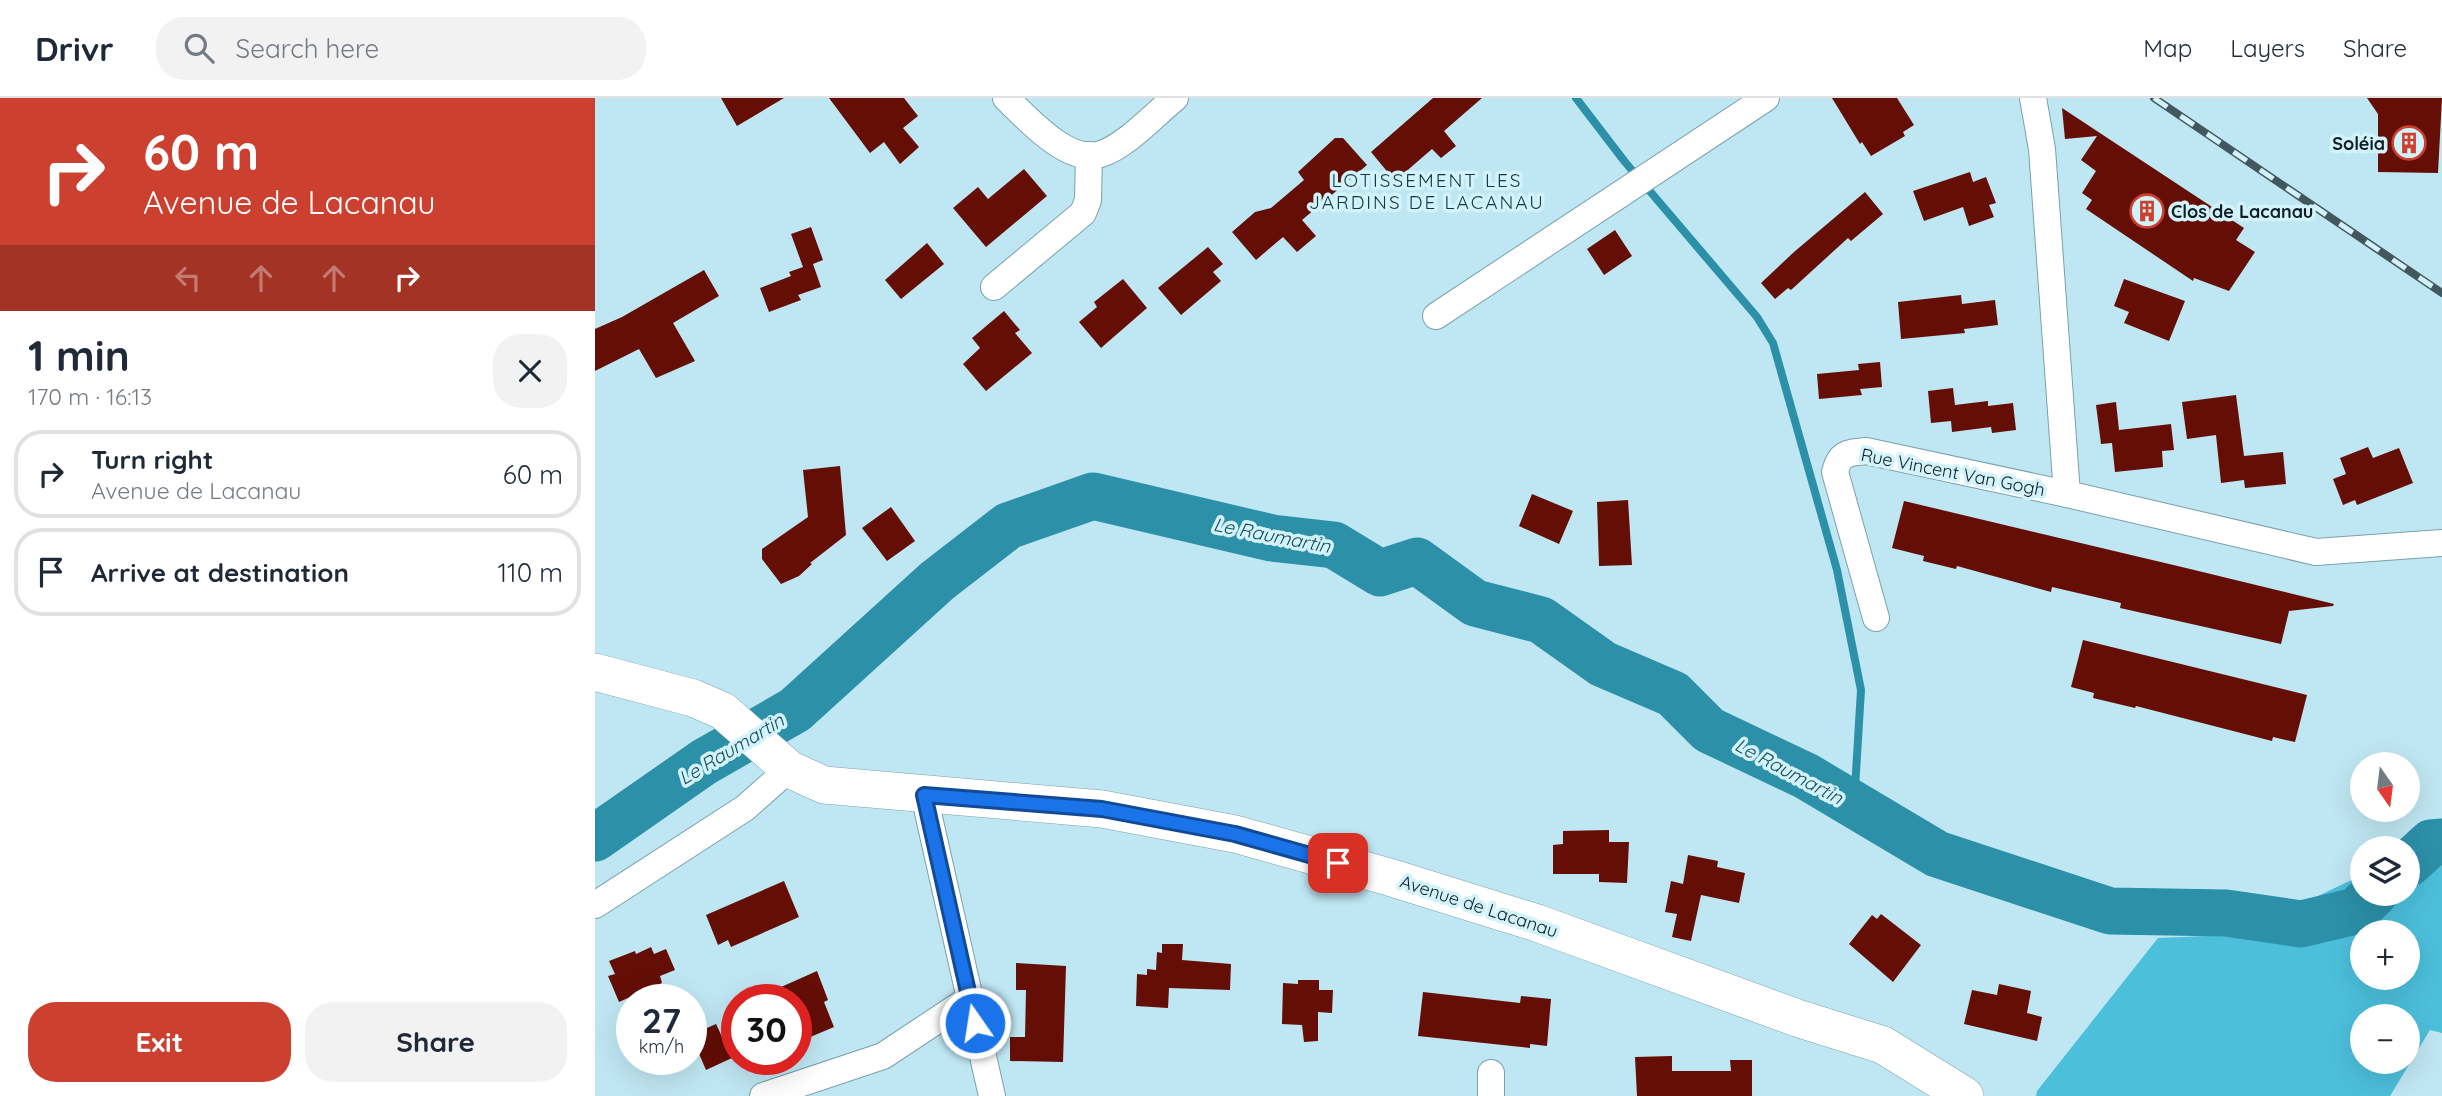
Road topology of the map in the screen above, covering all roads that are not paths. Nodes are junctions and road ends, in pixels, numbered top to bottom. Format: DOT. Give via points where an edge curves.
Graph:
graph roads {
  1 [pos="1006,98"];
  2 [pos="1175,98"];
  3 [pos="1766,98"];
  4 [pos="2033,98"];
  5 [pos="1089,155"];
  6 [pos="994,287"];
  7 [pos="1436,316"];
  8 [pos="2067,494"];
  9 [pos="2442,543"];
  10 [pos="1876,618"];
  11 [pos="595,672"];
  12 [pos="789,769"];
  13 [pos="924,795"];
  14 [pos="595,905"];
  15 [pos="969,999"];
  16 [pos="763,1096"];
  17 [pos="992,1096"];
  18 [pos="1965,1096"];
  1 -- 5 [label="street" via="1055,142"];
  2 -- 5 [label="street" via="1119,145"];
  3 -- 7 [label="street"];
  4 -- 8 [label="street, Rue Vincent Van Gogh" via="2042,149"];
  5 -- 6 [label="street" via="1088,200 1083,213"];
  8 -- 9 [label="street, Rue Vincent Van Gogh" via="2316,552"];
  8 -- 10 [label="street, Rue Vincent Van Gogh" via="1866,451 1848,453 1838,460 1835,472"];
  11 -- 12 [label="street, Avenue de Lacanau" via="693,698 723,712"];
  12 -- 13 [label="street, Avenue de Lacanau" via="824,785"];
  12 -- 14 [label="street" via="745,808"];
  13 -- 15 [label="street"];
  13 -- 18 [label="street, Avenue de Lacanau" via="1102,809 1235,834 1389,877 1537,923 1883,1045"];
  15 -- 16 [label="street" via="883,1056"];
  15 -- 17 [label="street"];
}
